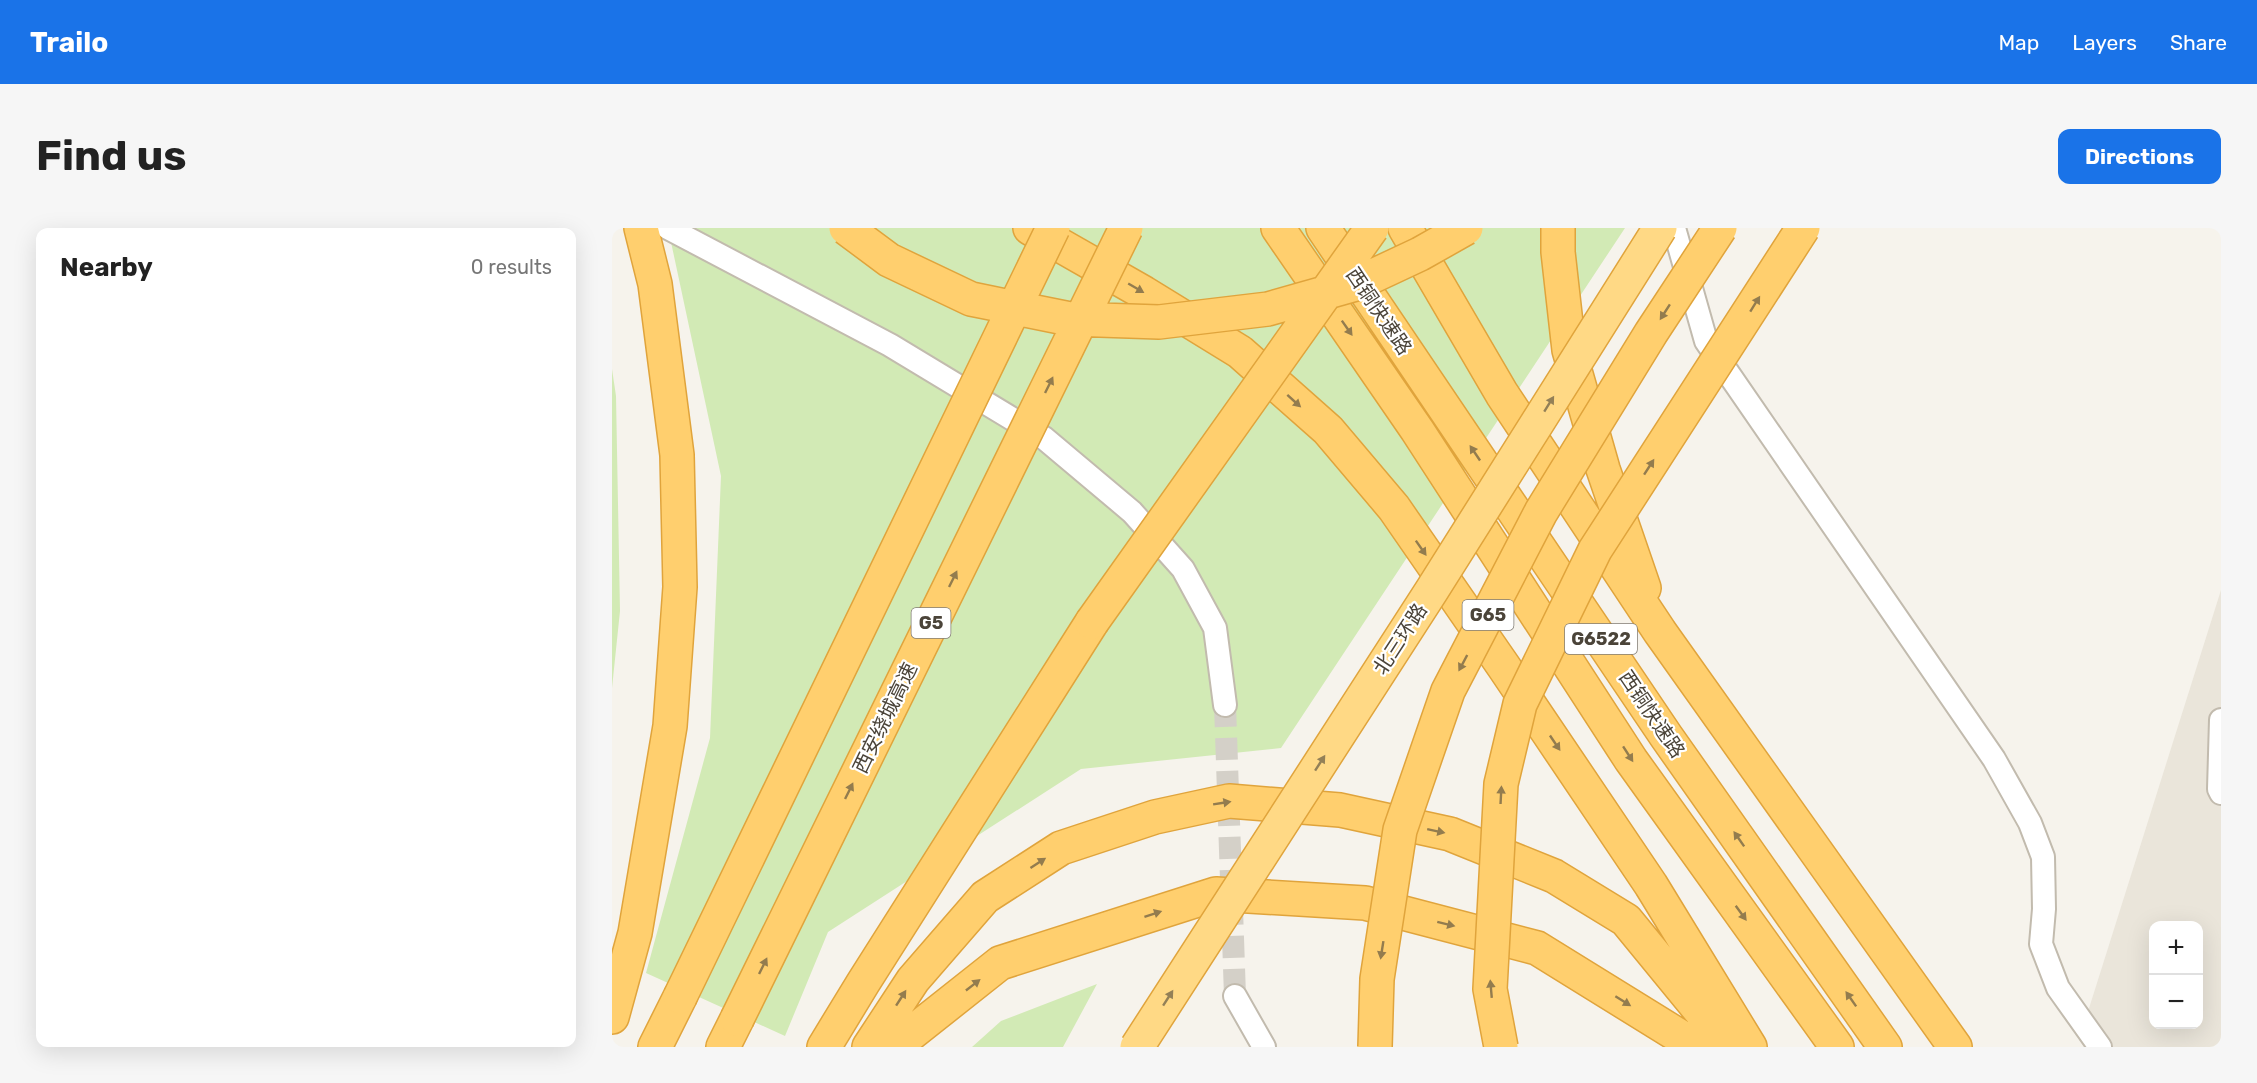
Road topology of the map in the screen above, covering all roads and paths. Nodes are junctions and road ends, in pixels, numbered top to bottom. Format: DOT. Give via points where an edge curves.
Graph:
graph roads {
  1 [pos="846,228"];
  2 [pos="1030,228"];
  3 [pos="1053,228"];
  4 [pos="1126,228"];
  5 [pos="1278,228"];
  6 [pos="1323,228"];
  7 [pos="1372,228"];
  8 [pos="1406,228"];
  9 [pos="1466,228"];
  10 [pos="1558,228"];
  11 [pos="1660,228"];
  12 [pos="1674,228"];
  13 [pos="1720,228"];
  14 [pos="1803,228"];
  15 [pos="650,230"];
  16 [pos="1660,632"];
  17 [pos="1225,705"];
  18 [pos="2221,720"];
  19 [pos="2221,793"];
  20 [pos="1235,996"];
  21 [pos="612,1017"];
  22 [pos="655,1047"];
  23 [pos="723,1047"];
  24 [pos="824,1047"];
  25 [pos="869,1047"];
  26 [pos="894,1047"];
  27 [pos="1137,1047"];
  28 [pos="1264,1047"];
  29 [pos="1375,1047"];
  30 [pos="1501,1047"];
  31 [pos="1697,1047"];
  32 [pos="1730,1047"];
  33 [pos="1750,1047"];
  34 [pos="1836,1047"];
  35 [pos="1885,1047"];
  36 [pos="1955,1047"];
  37 [pos="2100,1047"];
  1 -- 9 [label="highway, bridge" via="889,260 971,299 1070,319 1159,322 1268,309 1356,284"];
  2 -- 33 [label="highway, one-way" via="1240,352 1328,430 1394,508 1511,677 1651,885"];
  3 -- 22 [label="highway, bridge"];
  23 -- 4 [label="highway, 西安绕城高速 / G5, one-way, bridge"];
  5 -- 34 [label="highway, 西铜快速路 / G6522, one-way" via="1417,430 1631,760"];
  35 -- 6 [label="highway, 西铜快速路 / G6522, one-way" via="1660,726"];
  7 -- 24 [label="highway, bridge" via="1092,622"];
  8 -- 16 [label="highway" via="1502,394"];
  10 -- 16 [label="highway" via="1569,350 1604,469"];
  27 -- 11 [label="highway, 北三环路, one-way, bridge"];
  12 -- 37 [label="street" via="1706,340 1994,759 2030,823 2043,857 2041,944 2058,988"];
  13 -- 29 [label="highway, G65, one-way, bridge" via="1541,512 1448,691 1400,830 1377,979"];
  30 -- 14 [label="highway, one-way, bridge" via="1490,989 1501,784 1520,704 1595,550"];
  15 -- 17 [label="street" via="890,345 1044,438 1132,512 1184,569 1215,628"];
  15 -- 21 [label="highway" via="677,455 680,587 670,726 635,933"];
  16 -- 36 [label="highway"];
  18 -- 19 [label="street"];
  20 -- 28 [label="street"];
  25 -- 32 [label="highway, one-way" via="913,980 985,897 1061,848 1155,817 1229,801 1340,810 1450,834 1554,876 1626,920"];
  26 -- 31 [label="highway, one-way" via="1000,963 1216,894 1365,903 1537,948"];
}
